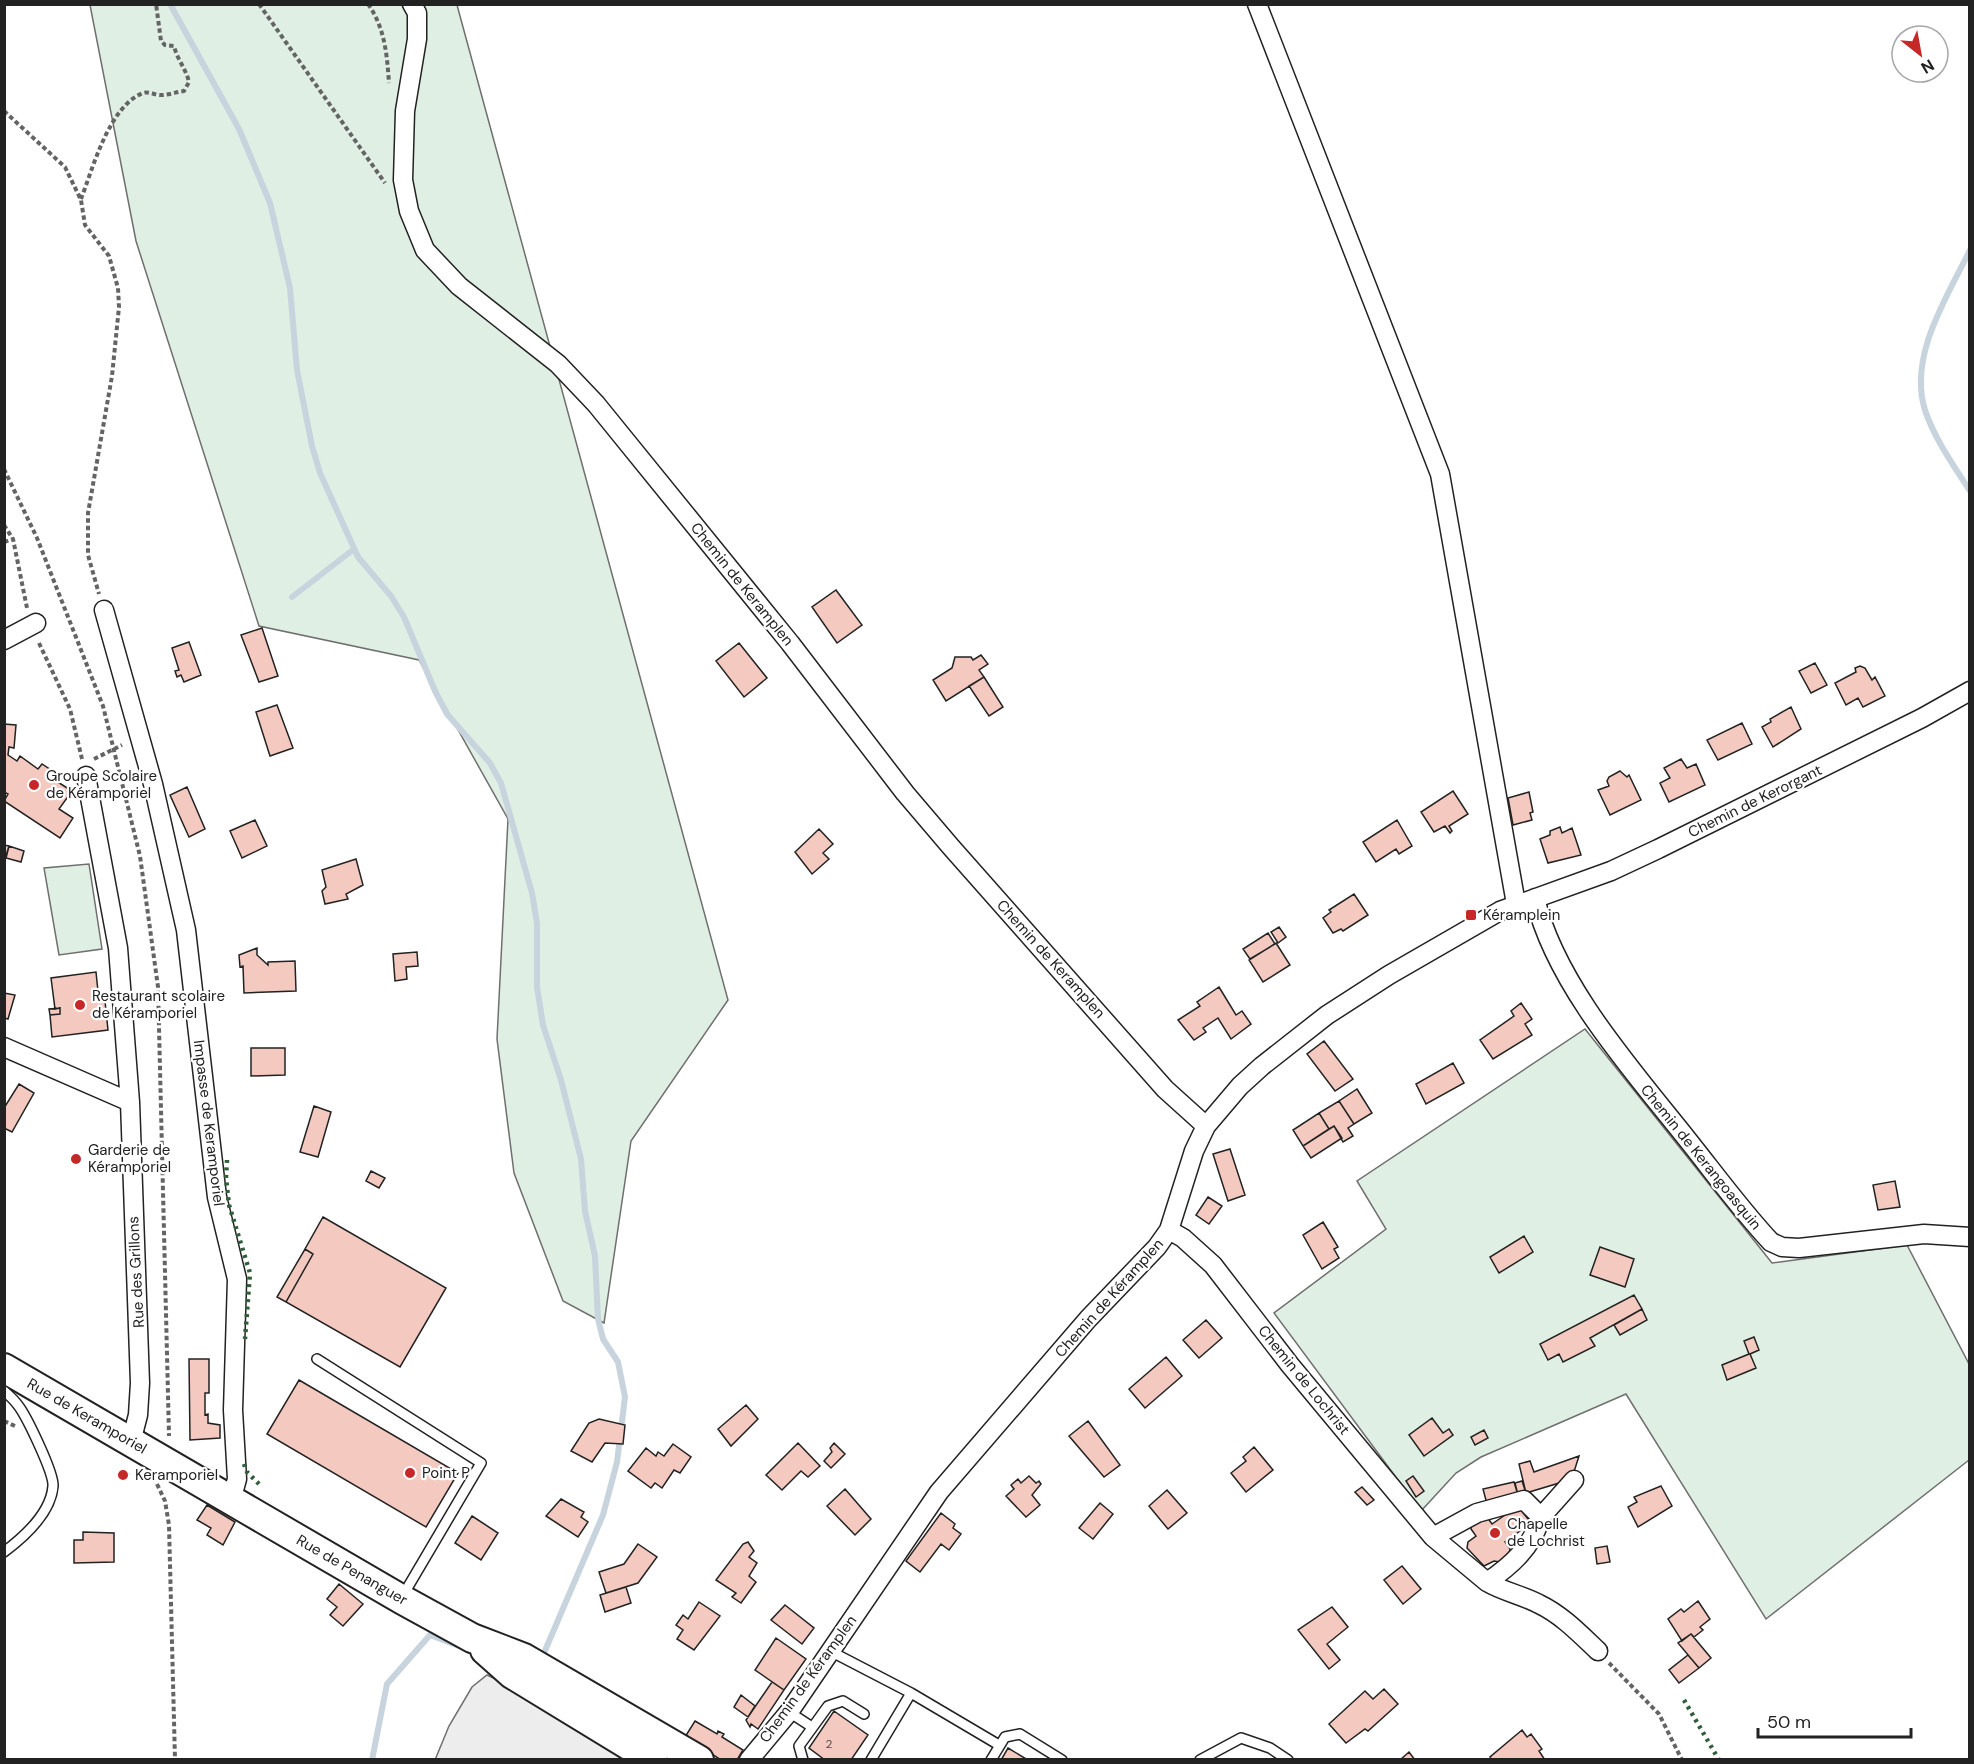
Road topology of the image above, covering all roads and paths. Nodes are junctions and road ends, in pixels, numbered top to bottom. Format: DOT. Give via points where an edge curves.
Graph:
graph roads {
  1 [pos="156,4"];
  2 [pos="259,4"];
  3 [pos="368,4"];
  4 [pos="412,4"];
  5 [pos="1257,4"];
  6 [pos="389,85"];
  7 [pos="4,111"];
  8 [pos="81,200"];
  9 [pos="409,211"];
  10 [pos="4,525"];
  11 [pos="13,539"];
  12 [pos="4,542"];
  13 [pos="104,610"];
  14 [pos="33,624"];
  15 [pos="4,640"];
  16 [pos="1970,691"];
  17 [pos="140,736"];
  18 [pos="84,770"];
  19 [pos="1535,898"];
  20 [pos="1516,904"];
  21 [pos="4,1047"];
  22 [pos="130,1102"];
  23 [pos="1206,1126"];
  24 [pos="1169,1230"];
  25 [pos="1970,1237"];
  26 [pos="317,1359"];
  27 [pos="4,1368"];
  28 [pos="4,1391"];
  29 [pos="131,1442"];
  30 [pos="1574,1480"];
  31 [pos="231,1501"];
  32 [pos="1541,1517"];
  33 [pos="1433,1537"];
  34 [pos="4,1552"];
  35 [pos="1487,1582"];
  36 [pos="400,1599"];
  37 [pos="472,1638"];
  38 [pos="830,1651"];
  39 [pos="1598,1651"];
  40 [pos="911,1693"];
  41 [pos="789,1712"];
  42 [pos="864,1714"];
  43 [pos="812,1727"];
  44 [pos="999,1745"];
  45 [pos="653,1760"];
  46 [pos="699,1760"];
  47 [pos="749,1760"];
  48 [pos="803,1760"];
  49 [pos="871,1760"];
  50 [pos="991,1760"];
  51 [pos="1062,1760"];
  52 [pos="1200,1760"];
  53 [pos="1288,1760"];
  54 [pos="1682,1760"];
  1 -- 8 [label="path" via="161,41 174,46 189,82 184,91 145,92 118,116 105,134"];
  2 -- 9 [label="path" via="387,187"];
  3 -- 6 [label="path" via="378,19 386,46"];
  4 -- 9 [label="street, Chemin de Keramplen" via="417,13 417,39 405,111 403,180"];
  5 -- 20 [label="street" via="1440,474"];
  7 -- 8 [label="path" via="65,167"];
  8 -- 13 [label="path" via="85,225 109,256 118,297 112,376 88,513 88,555"];
  9 -- 23 [label="street, Chemin de Keramplen" via="425,250 439,268 558,364 596,404 951,848 1166,1089"];
  10 -- 11 [label="path"];
  11 -- 12 [label="path"];
  11 -- 14 [label="path"];
  13 -- 17 [label="street, Impasse de Keramporiel"];
  14 -- 15 [label="street"];
  14 -- 18 [label="path" via="70,709"];
  16 -- 19 [label="street, Chemin de Kerorgant" via="1658,849 1611,871"];
  17 -- 18 [label="path"];
  17 -- 31 [label="street, Impasse de Keramporiel" via="186,930 216,1187 237,1279 233,1410 237,1479"];
  18 -- 22 [label="street, Rue des Grillons" via="118,948"];
  19 -- 20 [label="street"];
  19 -- 25 [label="street, Chemin de Kerangoasquin" via="1546,937 1599,1024 1645,1088 1771,1242 1799,1248 1924,1234"];
  20 -- 23 [label="street, Chemin de Kéramplen" via="1465,929 1327,1015 1240,1086"];
  21 -- 22 [label="street"];
  22 -- 29 [label="street, Rue des Grillons" via="140,1383"];
  23 -- 24 [label="street, Chemin de Kéramplen"];
  24 -- 33 [label="street, Chemin de Lochrist" via="1213,1265 1290,1365"];
  24 -- 38 [label="street, Chemin de Kéramplen" via="939,1492"];
  26 -- 36 [label="lane" via="481,1463"];
  27 -- 29 [label="main road, Rue de Keramporiel"];
  28 -- 34 [label="lane" via="20,1407 54,1485 45,1508 25,1536"];
  29 -- 31 [label="main road, Rue de Keramporiel"];
  30 -- 32 [label="street"];
  31 -- 36 [label="main road, Rue de Penanguer"];
  32 -- 33 [label="street" via="1524,1500 1477,1513"];
  32 -- 35 [label="street" via="1528,1546"];
  33 -- 35 [label="street, Chemin de Lochrist"];
  35 -- 39 [label="street, Chemin de Lochrist" via="1540,1604"];
  36 -- 37 [label="main road, Rue de Penanguer"];
  37 -- 45 [label="main road, Rue de Penanguer" via="512,1674"];
  37 -- 46 [label="main road, Rue de Penanguer" via="524,1658"];
  38 -- 40 [label="lane"];
  38 -- 41 [label="street, Chemin de Kéramplen"];
  39 -- 54 [label="path" via="1659,1714"];
  40 -- 44 [label="lane"];
  40 -- 49 [label="lane"];
  41 -- 43 [label="lane"];
  41 -- 47 [label="street, Chemin de Kéramplen"];
  42 -- 43 [label="lane" via="843,1701 836,1702 828,1706"];
  43 -- 48 [label="lane" via="799,1746"];
  44 -- 50 [label="lane"];
  44 -- 51 [label="lane" via="1005,1737 1020,1734"];
  52 -- 53 [label="lane" via="1241,1738 1270,1748"];
}
